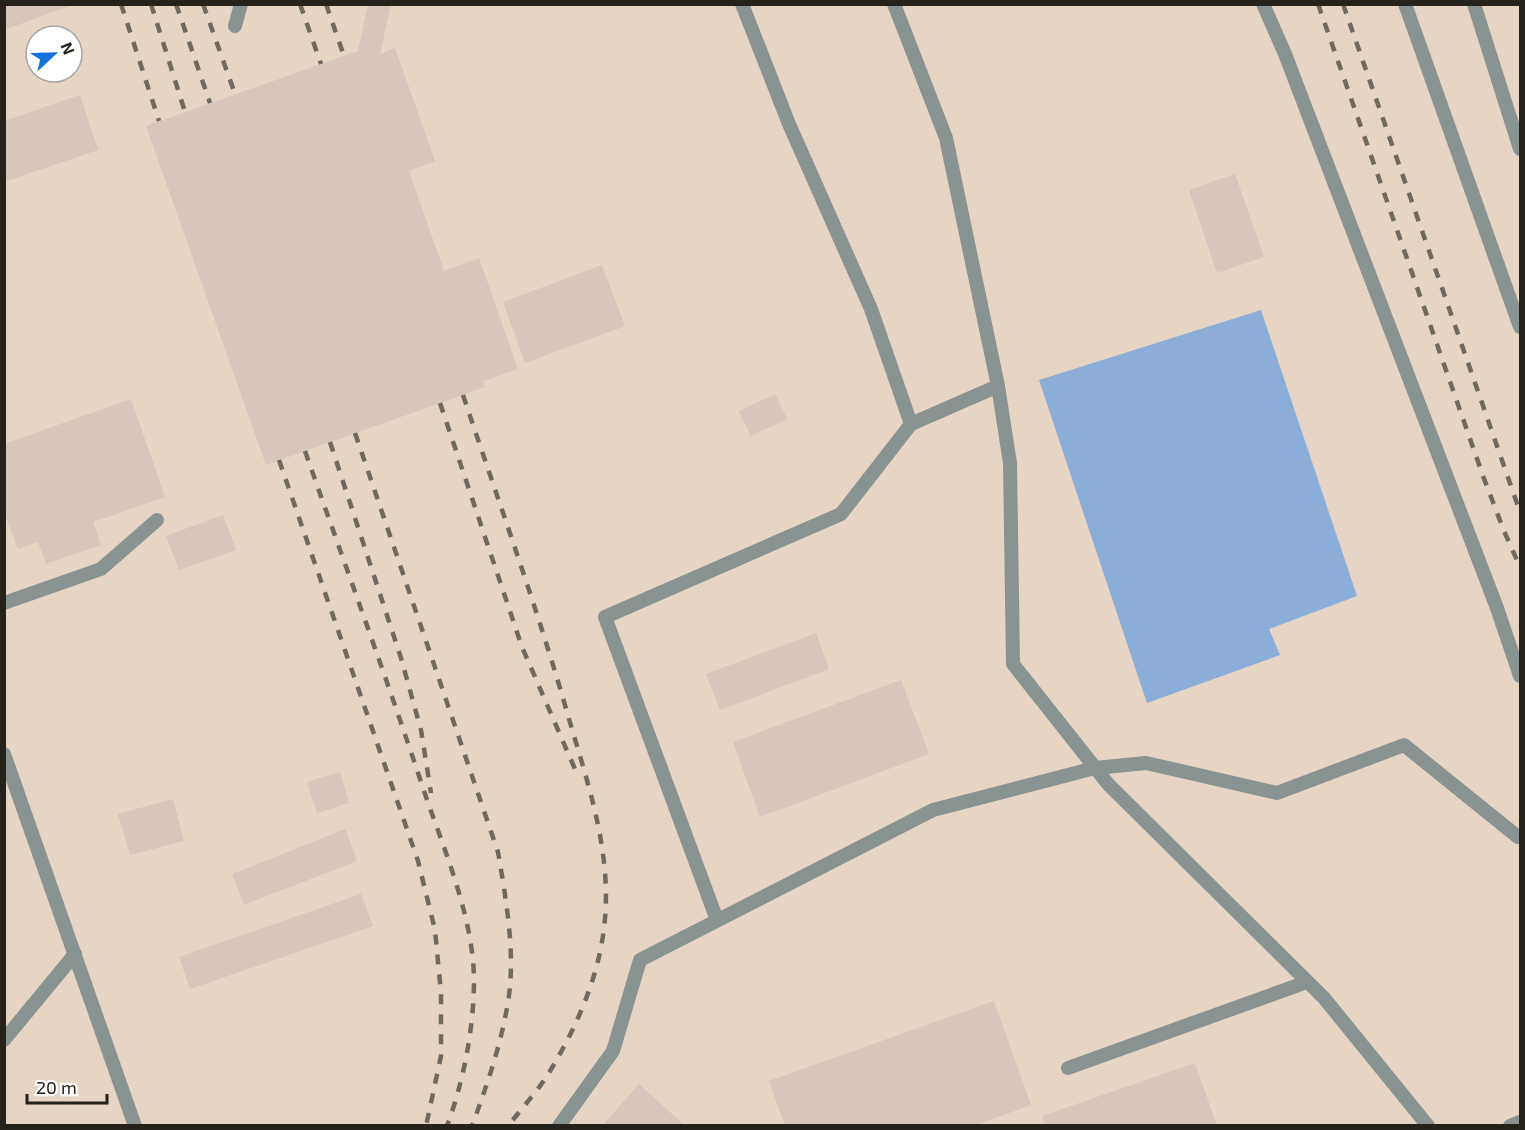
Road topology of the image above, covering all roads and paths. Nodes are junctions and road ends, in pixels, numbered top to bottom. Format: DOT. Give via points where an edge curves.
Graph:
graph roads {
  1 [pos="241,4"];
  2 [pos="742,4"];
  3 [pos="894,4"];
  4 [pos="1263,4"];
  5 [pos="1405,4"];
  6 [pos="1474,4"];
  7 [pos="235,26"];
  8 [pos="1521,149"];
  9 [pos="1521,327"];
  10 [pos="998,386"];
  11 [pos="911,424"];
  12 [pos="157,520"];
  13 [pos="4,603"];
  14 [pos="1521,676"];
  15 [pos="4,754"];
  16 [pos="1095,768"];
  17 [pos="1521,836"];
  18 [pos="717,920"];
  19 [pos="75,954"];
  20 [pos="1307,982"];
  21 [pos="4,1040"];
  22 [pos="1068,1068"];
  23 [pos="1521,1122"];
  24 [pos="135,1125"];
  25 [pos="559,1125"];
  26 [pos="1428,1125"];
  27 [pos="1510,1125"];
  1 -- 7 [label="lane"];
  2 -- 11 [label="lane" via="789,124 871,309"];
  3 -- 10 [label="lane" via="946,138"];
  4 -- 14 [label="lane"];
  5 -- 9 [label="lane"];
  6 -- 8 [label="lane"];
  10 -- 11 [label="lane"];
  10 -- 16 [label="lane" via="1010,463 1013,664"];
  11 -- 18 [label="lane" via="841,514 605,617"];
  12 -- 13 [label="lane" via="101,569"];
  15 -- 19 [label="lane"];
  16 -- 17 [label="lane" via="1146,763 1277,793 1404,745"];
  16 -- 18 [label="lane" via="933,810"];
  16 -- 20 [label="lane"];
  18 -- 25 [label="lane" via="640,960 613,1051"];
  19 -- 21 [label="lane"];
  19 -- 24 [label="lane"];
  20 -- 22 [label="lane"];
  20 -- 26 [label="lane"];
  23 -- 27 [label="lane"];
}
